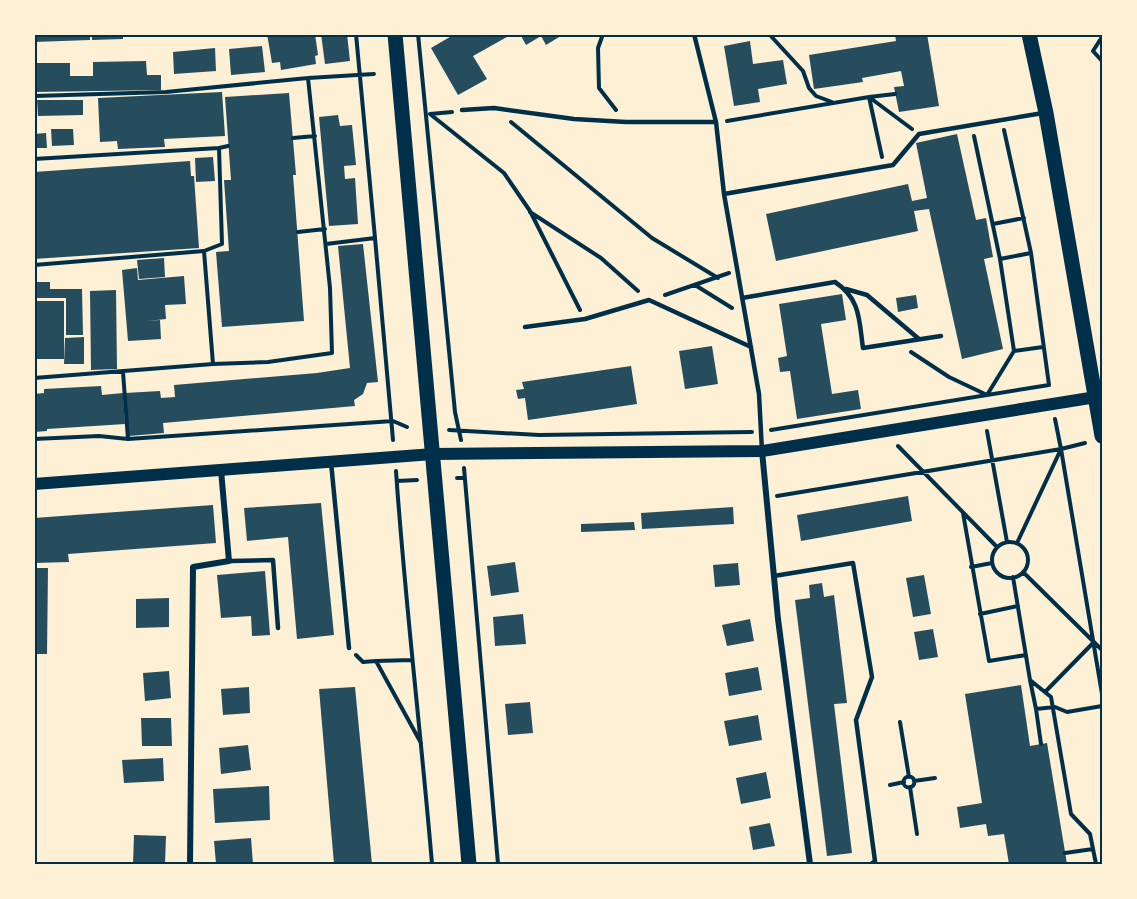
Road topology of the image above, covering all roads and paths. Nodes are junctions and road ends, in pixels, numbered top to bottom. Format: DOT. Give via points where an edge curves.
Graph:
graph roads {
  1 [pos="356,34"];
  2 [pos="395,34"];
  3 [pos="418,34"];
  4 [pos="603,34"];
  5 [pos="694,34"];
  6 [pos="769,34"];
  7 [pos="1029,34"];
  8 [pos="1102,37"];
  9 [pos="1102,61"];
  10 [pos="374,74"];
  11 [pos="360,75"];
  12 [pos="308,78"];
  13 [pos="895,94"];
  14 [pos="34,96"];
  15 [pos="869,97"];
  16 [pos="834,103"];
  17 [pos="494,108"];
  18 [pos="462,110"];
  19 [pos="1047,113"];
  20 [pos="428,115"];
  21 [pos="1003,120"];
  22 [pos="626,122"];
  23 [pos="716,122"];
  24 [pos="971,126"];
  25 [pos="919,134"];
  26 [pos="315,136"];
  27 [pos="293,138"];
  28 [pos="228,146"];
  29 [pos="219,148"];
  30 [pos="34,159"];
  31 [pos="884,167"];
  32 [pos="724,194"];
  33 [pos="530,211"];
  34 [pos="1024,218"];
  35 [pos="993,224"];
  36 [pos="325,229"];
  37 [pos="298,232"];
  38 [pos="222,236"];
  39 [pos="228,236"];
  40 [pos="375,238"];
  41 [pos="326,244"];
  42 [pos="204,251"];
  43 [pos="1031,253"];
  44 [pos="1000,259"];
  45 [pos="34,265"];
  46 [pos="737,270"];
  47 [pos="718,278"];
  48 [pos="694,284"];
  49 [pos="844,288"];
  50 [pos="742,298"];
  51 [pos="649,300"];
  52 [pos="746,318"];
  53 [pos="585,319"];
  54 [pos="525,327"];
  55 [pos="941,336"];
  56 [pos="920,339"];
  57 [pos="898,343"];
  58 [pos="751,347"];
  59 [pos="1043,347"];
  60 [pos="1014,351"];
  61 [pos="213,364"];
  62 [pos="123,372"];
  63 [pos="34,378"];
  64 [pos="1096,397"];
  65 [pos="1053,404"];
  66 [pos="393,421"];
  67 [pos="407,427"];
  68 [pos="987,430"];
  69 [pos="1102,436"];
  70 [pos="34,439"];
  71 [pos="128,439"];
  72 [pos="393,440"];
  73 [pos="461,441"];
  74 [pos="1084,443"];
  75 [pos="898,446"];
  76 [pos="1061,449"];
  77 [pos="762,451"];
  78 [pos="433,454"];
  79 [pos="992,461"];
  80 [pos="331,462"];
  81 [pos="463,464"];
  82 [pos="396,465"];
  83 [pos="221,470"];
  84 [pos="922,472"];
  85 [pos="457,478"];
  86 [pos="464,478"];
  87 [pos="417,480"];
  88 [pos="397,481"];
  89 [pos="34,484"];
  90 [pos="766,498"];
  91 [pos="963,513"];
  92 [pos="1007,542"];
  93 [pos="1017,543"];
  94 [pos="997,547"];
  95 [pos="229,561"];
  96 [pos="992,563"];
  97 [pos="971,567"];
  98 [pos="1023,572"];
  99 [pos="774,576"];
  100 [pos="1013,577"];
  101 [pos="1018,606"];
  102 [pos="980,614"];
  103 [pos="278,628"];
  104 [pos="1094,642"];
  105 [pos="349,648"];
  106 [pos="1102,650"];
  107 [pos="1026,655"];
  108 [pos="412,660"];
  109 [pos="363,662"];
  110 [pos="376,662"];
  111 [pos="1030,680"];
  112 [pos="1045,692"];
  113 [pos="1102,694"];
  114 [pos="1102,706"];
  115 [pos="1054,707"];
  116 [pos="1036,709"];
  117 [pos="900,722"];
  118 [pos="1041,744"];
  119 [pos="422,745"];
  120 [pos="909,777"];
  121 [pos="935,778"];
  122 [pos="914,781"];
  123 [pos="904,782"];
  124 [pos="890,785"];
  125 [pos="910,787"];
  126 [pos="917,834"];
  127 [pos="1093,849"];
  128 [pos="1065,853"];
  129 [pos="190,864"];
  130 [pos="432,864"];
  131 [pos="469,864"];
  132 [pos="498,864"];
  133 [pos="810,864"];
  134 [pos="871,864"];
  135 [pos="1096,864"];
  1 -- 11 [label="path"];
  2 -- 78 [label="main road"];
  3 -- 20 [label="path"];
  4 -- 22 [label="path" via="598,48 599,88"];
  5 -- 23 [label="lane"];
  6 -- 16 [label="path" via="803,71 816,96"];
  7 -- 19 [label="main road"];
  8 -- 9 [label="path" via="1093,51"];
  10 -- 11 [label="path"];
  11 -- 12 [label="path"];
  11 -- 40 [label="path"];
  12 -- 14 [label="path" via="166,92"];
  12 -- 26 [label="path"];
  13 -- 15 [label="path"];
  15 -- 16 [label="path"];
  15 -- 25 [label="path"];
  15 -- 31 [label="path"];
  16 -- 23 [label="path"];
  17 -- 18 [label="lane"];
  17 -- 22 [label="lane"];
  17 -- 47 [label="path" via="652,238"];
  18 -- 20 [label="path"];
  19 -- 21 [label="lane"];
  19 -- 64 [label="main road"];
  20 -- 33 [label="path" via="504,173"];
  20 -- 73 [label="path" via="455,412"];
  21 -- 24 [label="lane"];
  21 -- 34 [label="path"];
  22 -- 23 [label="lane"];
  23 -- 32 [label="lane"];
  24 -- 25 [label="lane"];
  24 -- 35 [label="path"];
  25 -- 31 [label="lane" via="893,165"];
  26 -- 27 [label="path"];
  26 -- 36 [label="path"];
  28 -- 29 [label="path"];
  29 -- 30 [label="path"];
  29 -- 38 [label="path"];
  31 -- 32 [label="lane"];
  32 -- 46 [label="lane"];
  33 -- 51 [label="path" via="601,258"];
  33 -- 53 [label="path"];
  34 -- 35 [label="path"];
  34 -- 43 [label="path"];
  35 -- 44 [label="path"];
  36 -- 37 [label="path"];
  36 -- 41 [label="path"];
  38 -- 39 [label="path"];
  38 -- 42 [label="path" via="222,244"];
  40 -- 41 [label="path"];
  40 -- 66 [label="path"];
  41 -- 61 [label="path" via="332,353 268,362"];
  42 -- 45 [label="path"];
  42 -- 61 [label="path"];
  43 -- 44 [label="path"];
  43 -- 59 [label="path"];
  44 -- 60 [label="path"];
  46 -- 47 [label="path"];
  46 -- 50 [label="lane"];
  47 -- 48 [label="path"];
  48 -- 51 [label="path"];
  48 -- 52 [label="path"];
  49 -- 50 [label="lane" via="835,282"];
  49 -- 56 [label="lane" via="867,295"];
  49 -- 57 [label="lane" via="856,304 863,348"];
  50 -- 52 [label="lane"];
  51 -- 53 [label="lane"];
  51 -- 58 [label="lane"];
  52 -- 58 [label="lane"];
  53 -- 54 [label="lane"];
  55 -- 56 [label="lane"];
  56 -- 57 [label="lane"];
  57 -- 60 [label="path" via="949,377 987,395"];
  58 -- 77 [label="lane" via="759,394"];
  59 -- 60 [label="path"];
  59 -- 65 [label="path"];
  61 -- 62 [label="path"];
  62 -- 63 [label="path"];
  62 -- 71 [label="path"];
  64 -- 65 [label="main road"];
  64 -- 69 [label="main road"];
  65 -- 76 [label="path"];
  65 -- 77 [label="main road"];
  66 -- 67 [label="path"];
  66 -- 71 [label="path"];
  66 -- 72 [label="path"];
  68 -- 79 [label="path"];
  70 -- 71 [label="path"];
  74 -- 76 [label="path"];
  75 -- 84 [label="path"];
  76 -- 79 [label="path"];
  76 -- 93 [label="path"];
  76 -- 104 [label="path"];
  77 -- 78 [label="main road"];
  77 -- 90 [label="street"];
  78 -- 80 [label="main road"];
  78 -- 131 [label="main road"];
  79 -- 84 [label="path"];
  79 -- 92 [label="path"];
  80 -- 83 [label="main road"];
  80 -- 105 [label="lane"];
  81 -- 86 [label="path"];
  82 -- 88 [label="path"];
  83 -- 89 [label="main road"];
  83 -- 95 [label="street"];
  84 -- 90 [label="path"];
  84 -- 91 [label="path"];
  85 -- 86 [label="path"];
  86 -- 132 [label="path"];
  87 -- 88 [label="path"];
  88 -- 108 [label="path"];
  90 -- 99 [label="street"];
  91 -- 94 [label="path"];
  91 -- 97 [label="path"];
  92 -- 93 [label="path"];
  92 -- 94 [label="path"];
  93 -- 98 [label="path" via="1027,554"];
  94 -- 96 [label="path"];
  95 -- 103 [label="lane" via="273,560"];
  95 -- 129 [label="street" via="193,567"];
  96 -- 97 [label="path"];
  96 -- 100 [label="path" via="1001,576"];
  97 -- 102 [label="path"];
  98 -- 100 [label="path"];
  98 -- 104 [label="path"];
  99 -- 133 [label="street"];
  99 -- 134 [label="lane" via="853,563 872,677 856,720 875,861"];
  100 -- 101 [label="path"];
  101 -- 102 [label="path"];
  101 -- 107 [label="path"];
  102 -- 107 [label="path" via="989,661"];
  104 -- 106 [label="path"];
  104 -- 112 [label="path"];
  104 -- 113 [label="path"];
  107 -- 111 [label="path"];
  108 -- 110 [label="path"];
  108 -- 119 [label="path"];
  109 -- 110 [label="path"];
  110 -- 119 [label="path"];
  111 -- 112 [label="path"];
  111 -- 116 [label="path"];
  112 -- 115 [label="path" via="1052,697"];
  114 -- 115 [label="path" via="1067,712"];
  115 -- 116 [label="path"];
  115 -- 127 [label="path" via="1071,814 1090,834"];
  116 -- 118 [label="path"];
  117 -- 120 [label="path"];
  119 -- 130 [label="path"];
  120 -- 122 [label="path"];
  120 -- 123 [label="path"];
  121 -- 122 [label="path"];
  122 -- 125 [label="path"];
  123 -- 124 [label="path"];
  123 -- 125 [label="path"];
  125 -- 126 [label="path"];
  127 -- 128 [label="path"];
  127 -- 135 [label="path"];
}
